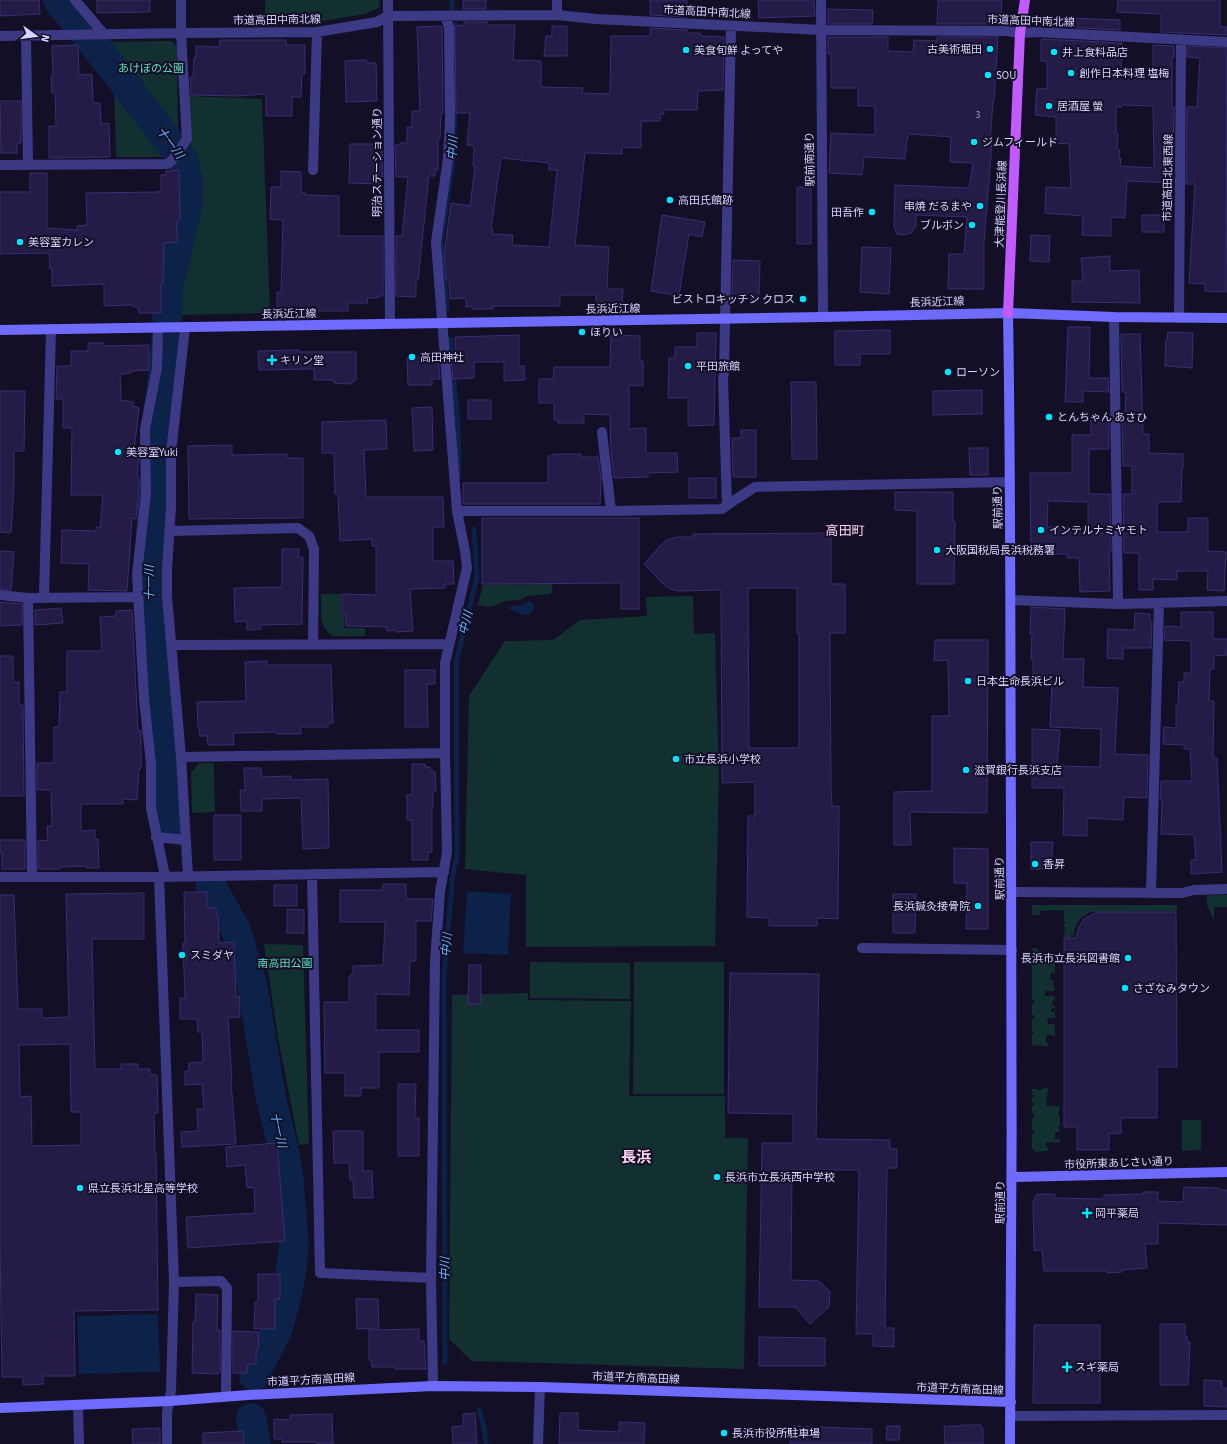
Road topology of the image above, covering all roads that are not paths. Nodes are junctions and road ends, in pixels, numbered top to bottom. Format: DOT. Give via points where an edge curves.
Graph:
graph roads {
  1 [pos="75,0"];
  2 [pos="181,0"];
  3 [pos="388,0"];
  4 [pos="557,0"];
  5 [pos="821,0"];
  6 [pos="1025,0"];
  7 [pos="557,15"];
  8 [pos="388,16"];
  9 [pos="445,16"];
  10 [pos="731,26"];
  11 [pos="821,30"];
  12 [pos="317,32"];
  13 [pos="181,33"];
  14 [pos="1020,33"];
  15 [pos="104,34"];
  16 [pos="0,36"];
  17 [pos="26,36"];
  18 [pos="1181,39"];
  19 [pos="1227,42"];
  20 [pos="0,165"];
  21 [pos="28,165"];
  22 [pos="313,170"];
  23 [pos="1008,313"];
  24 [pos="823,317"];
  25 [pos="1114,317"];
  26 [pos="1179,318"];
  27 [pos="1227,318"];
  28 [pos="726,319"];
  29 [pos="443,323"];
  30 [pos="390,324"];
  31 [pos="158,328"];
  32 [pos="185,328"];
  33 [pos="51,329"];
  34 [pos="0,330"];
  35 [pos="602,432"];
  36 [pos="1010,482"];
  37 [pos="727,505"];
  38 [pos="457,511"];
  39 [pos="611,511"];
  40 [pos="170,530"];
  41 [pos="0,595"];
  42 [pos="44,597"];
  43 [pos="137,597"];
  44 [pos="28,598"];
  45 [pos="1012,600"];
  46 [pos="1227,601"];
  47 [pos="1159,603"];
  48 [pos="1118,604"];
  49 [pos="313,644"];
  50 [pos="449,644"];
  51 [pos="172,645"];
  52 [pos="445,753"];
  53 [pos="181,757"];
  54 [pos="159,838"];
  55 [pos="185,840"];
  56 [pos="444,872"];
  57 [pos="312,874"];
  58 [pos="166,876"];
  59 [pos="188,876"];
  60 [pos="0,877"];
  61 [pos="32,877"];
  62 [pos="1227,889"];
  63 [pos="1012,892"];
  64 [pos="1151,892"];
  65 [pos="862,948"];
  66 [pos="1012,950"];
  67 [pos="1227,1172"];
  68 [pos="1012,1177"];
  69 [pos="431,1278"];
  70 [pos="174,1282"];
  71 [pos="433,1386"];
  72 [pos="540,1387"];
  73 [pos="226,1396"];
  74 [pos="170,1401"];
  75 [pos="1011,1402"];
  76 [pos="78,1405"];
  77 [pos="0,1408"];
  78 [pos="1227,1415"];
  79 [pos="1010,1416"];
  80 [pos="78,1444"];
  81 [pos="167,1444"];
  82 [pos="538,1444"];
  83 [pos="1010,1444"];
  1 -- 15 [label="street"];
  2 -- 13 [label="street"];
  3 -- 8 [label="street, 明治ステーション通り"];
  4 -- 7 [label="street"];
  5 -- 11 [label="street, 駅前南通り"];
  6 -- 14 [label="main road, 大津能登川長浜線"];
  7 -- 9 [label="street, 市道高田中南北線"];
  7 -- 10 [label="street, 市道高田中南北線"];
  8 -- 9 [label="street, 市道高田中南北線"];
  8 -- 12 [label="street, 市道高田中南北線" via="377,22"];
  8 -- 30 [label="street, 明治ステーション通り"];
  9 -- 29 [label="street" via="449,27 450,121 448,159 436,242"];
  10 -- 11 [label="street, 市道高田中南北線"];
  10 -- 28 [label="street"];
  11 -- 14 [label="street, 市道高田中南北線"];
  11 -- 24 [label="street, 駅前南通り"];
  12 -- 13 [label="street, 市道高田中南北線"];
  12 -- 22 [label="street"];
  13 -- 15 [label="street, 市道高田中南北線"];
  13 -- 21 [label="street" via="187,139 168,164"];
  14 -- 18 [label="street, 市道高田中南北線"];
  14 -- 23 [label="main road, 大津能登川長浜線"];
  15 -- 17 [label="street, 市道高田中南北線"];
  16 -- 17 [label="street"];
  17 -- 21 [label="street"];
  18 -- 19 [label="street, 市道高田中南北線"];
  18 -- 26 [label="street, 市道高田北東西線"];
  20 -- 21 [label="street"];
  23 -- 24 [label="main road, 長浜近江線"];
  23 -- 25 [label="main road, 長浜近江線"];
  23 -- 36 [label="main road, 駅前通り"];
  24 -- 28 [label="main road, 長浜近江線"];
  25 -- 26 [label="main road, 長浜近江線"];
  25 -- 48 [label="street"];
  26 -- 27 [label="main road, 長浜近江線"];
  28 -- 29 [label="main road, 長浜近江線"];
  28 -- 37 [label="street" via="722,379"];
  29 -- 30 [label="main road, 長浜近江線"];
  29 -- 38 [label="street"];
  30 -- 32 [label="main road, 長浜近江線"];
  31 -- 32 [label="main road, 長浜近江線"];
  31 -- 33 [label="main road, 長浜近江線"];
  31 -- 43 [label="street" via="157,368 145,429 146,494 138,552"];
  32 -- 40 [label="street" via="171,452"];
  33 -- 34 [label="main road, 長浜近江線"];
  33 -- 42 [label="street"];
  35 -- 39 [label="street"];
  36 -- 37 [label="street" via="755,487"];
  36 -- 45 [label="main road, 駅前通り"];
  37 -- 39 [label="street" via="722,509"];
  38 -- 39 [label="street"];
  38 -- 50 [label="street" via="467,568"];
  40 -- 49 [label="street" via="298,528 309,536 314,549"];
  40 -- 51 [label="street" via="167,596"];
  41 -- 44 [label="street"];
  42 -- 43 [label="street"];
  42 -- 44 [label="street"];
  43 -- 54 [label="street" via="151,764 151,808"];
  44 -- 61 [label="street"];
  45 -- 48 [label="street"];
  45 -- 63 [label="main road, 駅前通り"];
  46 -- 47 [label="street"];
  47 -- 48 [label="street"];
  47 -- 64 [label="street"];
  49 -- 50 [label="street"];
  49 -- 51 [label="street"];
  50 -- 52 [label="street" via="445,662"];
  51 -- 53 [label="street"];
  52 -- 53 [label="street"];
  52 -- 56 [label="street" via="447,852"];
  53 -- 55 [label="street"];
  54 -- 55 [label="street"];
  54 -- 58 [label="street"];
  55 -- 59 [label="street"];
  56 -- 57 [label="street"];
  56 -- 69 [label="street" via="435,961"];
  57 -- 59 [label="street"];
  57 -- 69 [label="street" via="320,1273"];
  58 -- 59 [label="street"];
  58 -- 61 [label="street"];
  58 -- 70 [label="street"];
  60 -- 61 [label="street"];
  62 -- 64 [label="street" via="1182,893"];
  63 -- 64 [label="street"];
  63 -- 66 [label="main road, 駅前通り"];
  65 -- 66 [label="street"];
  66 -- 68 [label="main road, 駅前通り"];
  67 -- 68 [label="main road, 市役所東あじさい通り"];
  68 -- 75 [label="main road, 駅前通り"];
  69 -- 71 [label="street"];
  70 -- 73 [label="street" via="221,1281 227,1288"];
  70 -- 74 [label="street"];
  71 -- 72 [label="main road, 市道平方南高田線"];
  71 -- 73 [label="main road, 市道平方南高田線"];
  72 -- 75 [label="main road, 市道平方南高田線"];
  72 -- 82 [label="street"];
  73 -- 74 [label="main road"];
  74 -- 76 [label="main road"];
  74 -- 81 [label="street" via="166,1413"];
  75 -- 79 [label="main road, 駅前通り"];
  76 -- 77 [label="main road"];
  76 -- 80 [label="street"];
  78 -- 79 [label="street"];
  79 -- 83 [label="main road, 駅前通り"];
}
